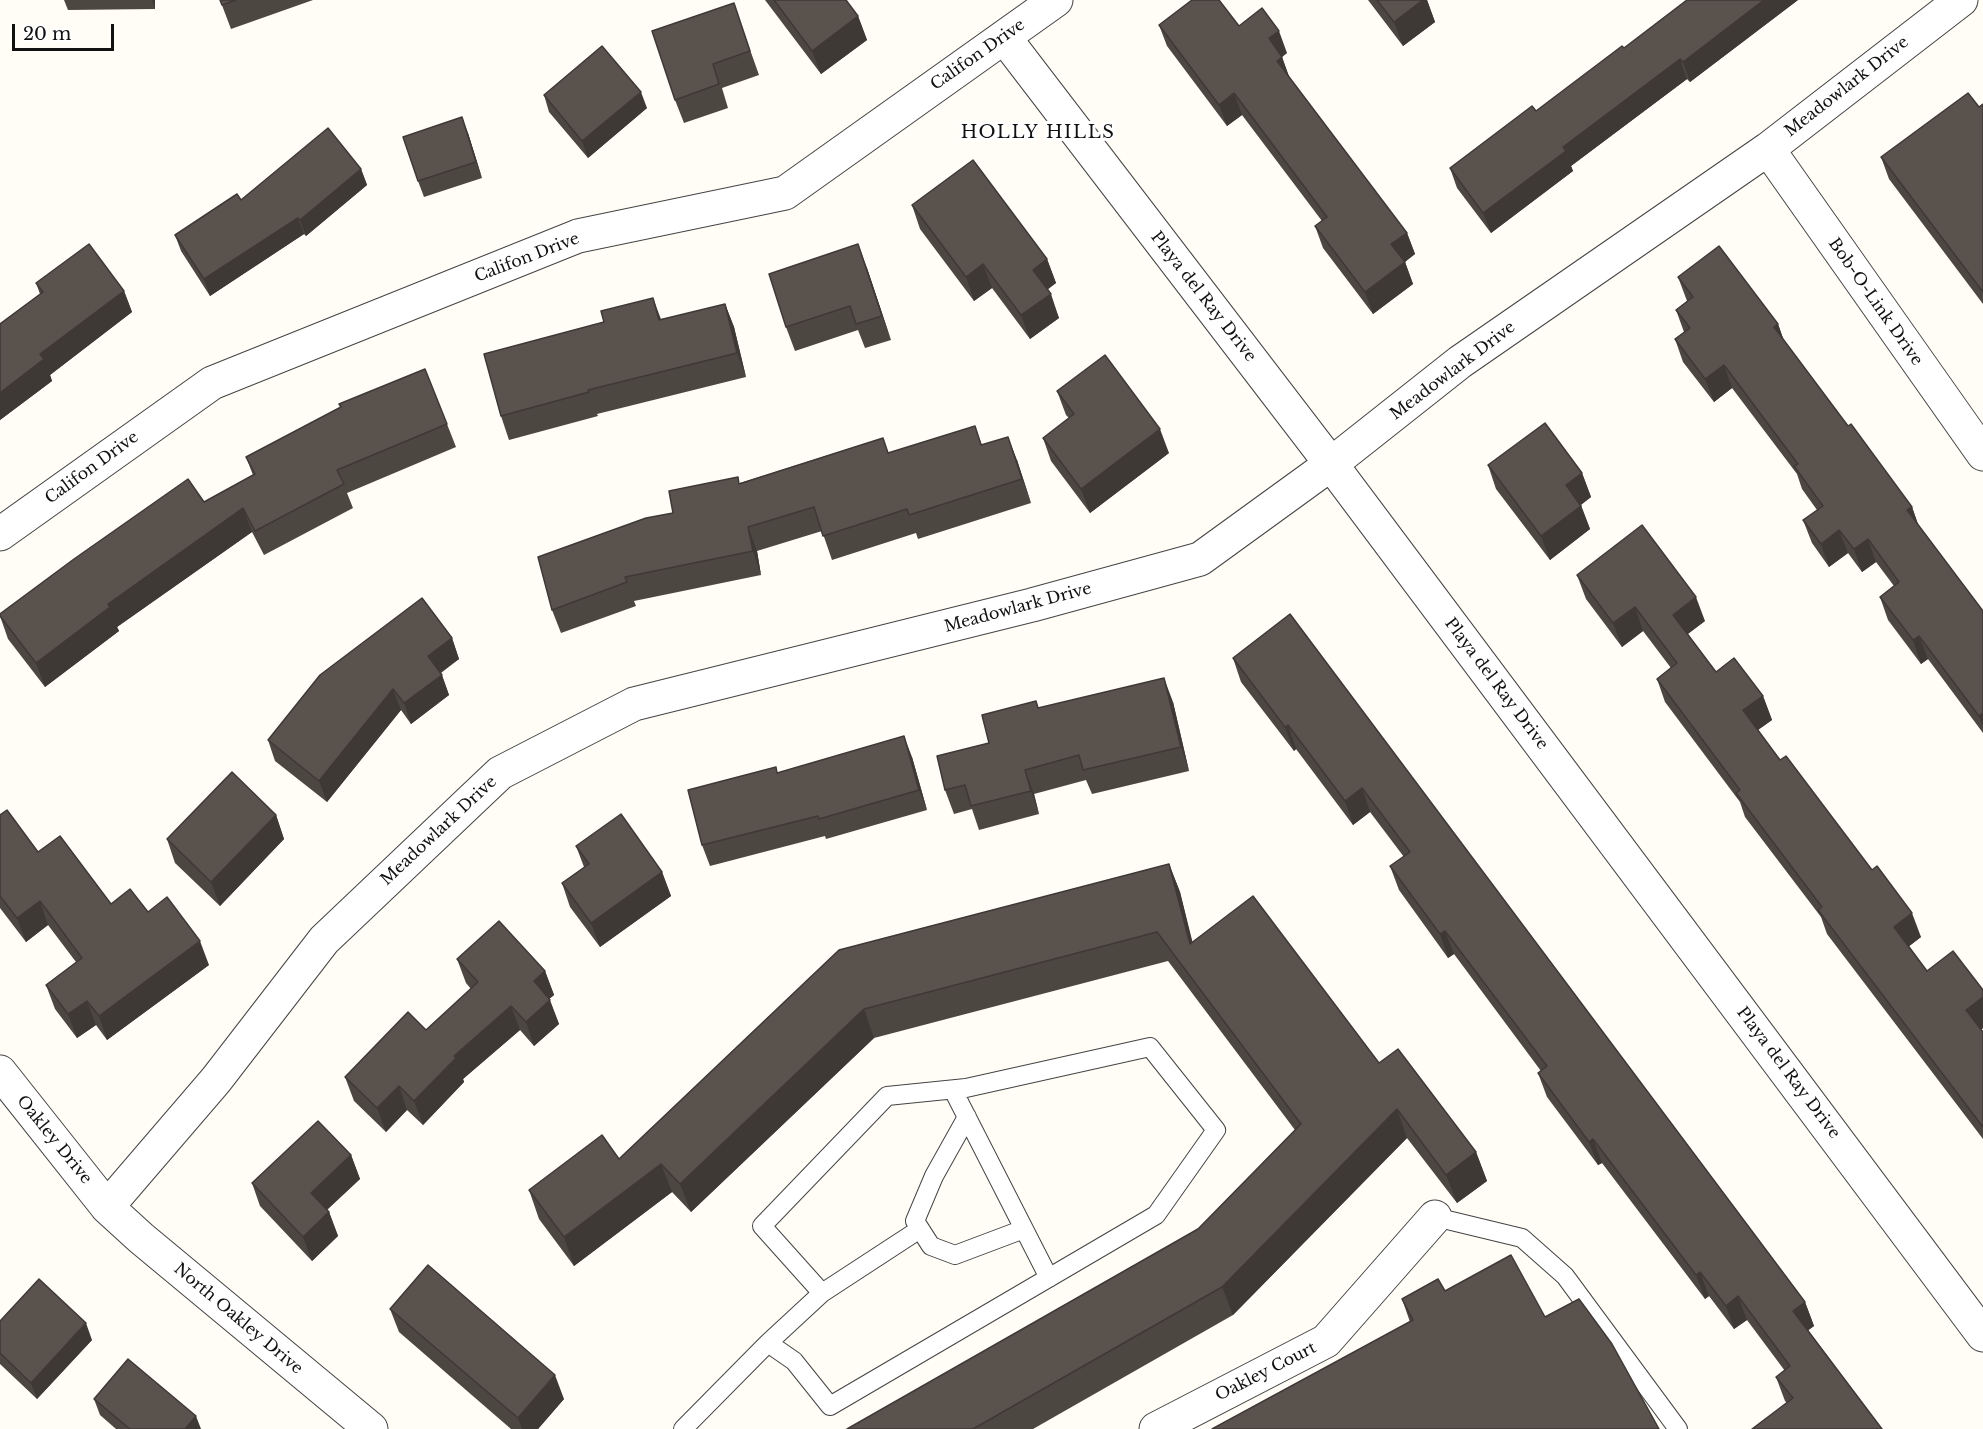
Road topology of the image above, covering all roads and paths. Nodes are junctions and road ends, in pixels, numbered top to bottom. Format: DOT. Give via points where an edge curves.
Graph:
graph roads {
  1 [pos="1056,0"];
  2 [pos="1960,0"];
  3 [pos="1004,38"];
  4 [pos="1768,149"];
  5 [pos="1983,454"];
  6 [pos="1331,464"];
  7 [pos="0,534"];
  8 [pos="0,1072"];
  9 [pos="953,1090"];
  10 [pos="967,1117"];
  11 [pos="107,1207"];
  12 [pos="1435,1217"];
  13 [pos="920,1229"];
  14 [pos="1024,1229"];
  15 [pos="1049,1278"];
  16 [pos="822,1293"];
  17 [pos="1983,1335"];
  18 [pos="768,1343"];
  19 [pos="371,1429"];
  20 [pos="683,1429"];
  21 [pos="1156,1429"];
  22 [pos="1678,1429"];
  1 -- 3 [label="street, Califon Drive"];
  2 -- 4 [label="street, Meadowlark Drive"];
  3 -- 6 [label="street, Playa del Ray Drive"];
  3 -- 7 [label="street, Califon Drive" via="784,193 578,236 212,383"];
  4 -- 5 [label="street, Bob-O-Link Drive"];
  4 -- 6 [label="street, Meadowlark Drive" via="1460,362"];
  6 -- 11 [label="street, Meadowlark Drive" via="1200,559 634,704 500,773 324,940 216,1080"];
  6 -- 17 [label="street, Playa del Ray Drive"];
  8 -- 11 [label="street, Oakley Drive"];
  9 -- 10 [label="lane"];
  9 -- 15 [label="lane" via="1150,1047 1216,1130 1156,1215"];
  9 -- 16 [label="lane" via="887,1096 762,1226"];
  10 -- 13 [label="lane" via="934,1176 915,1221"];
  10 -- 14 [label="lane"];
  11 -- 19 [label="street, North Oakley Drive"];
  12 -- 21 [label="street, Oakley Court" via="1326,1341"];
  12 -- 22 [label="lane" via="1522,1238 1564,1276"];
  13 -- 14 [label="lane" via="930,1246 955,1255"];
  13 -- 16 [label="lane"];
  14 -- 15 [label="lane"];
  15 -- 18 [label="lane" via="830,1406 794,1360"];
  16 -- 18 [label="lane"];
  18 -- 20 [label="lane"];
}
